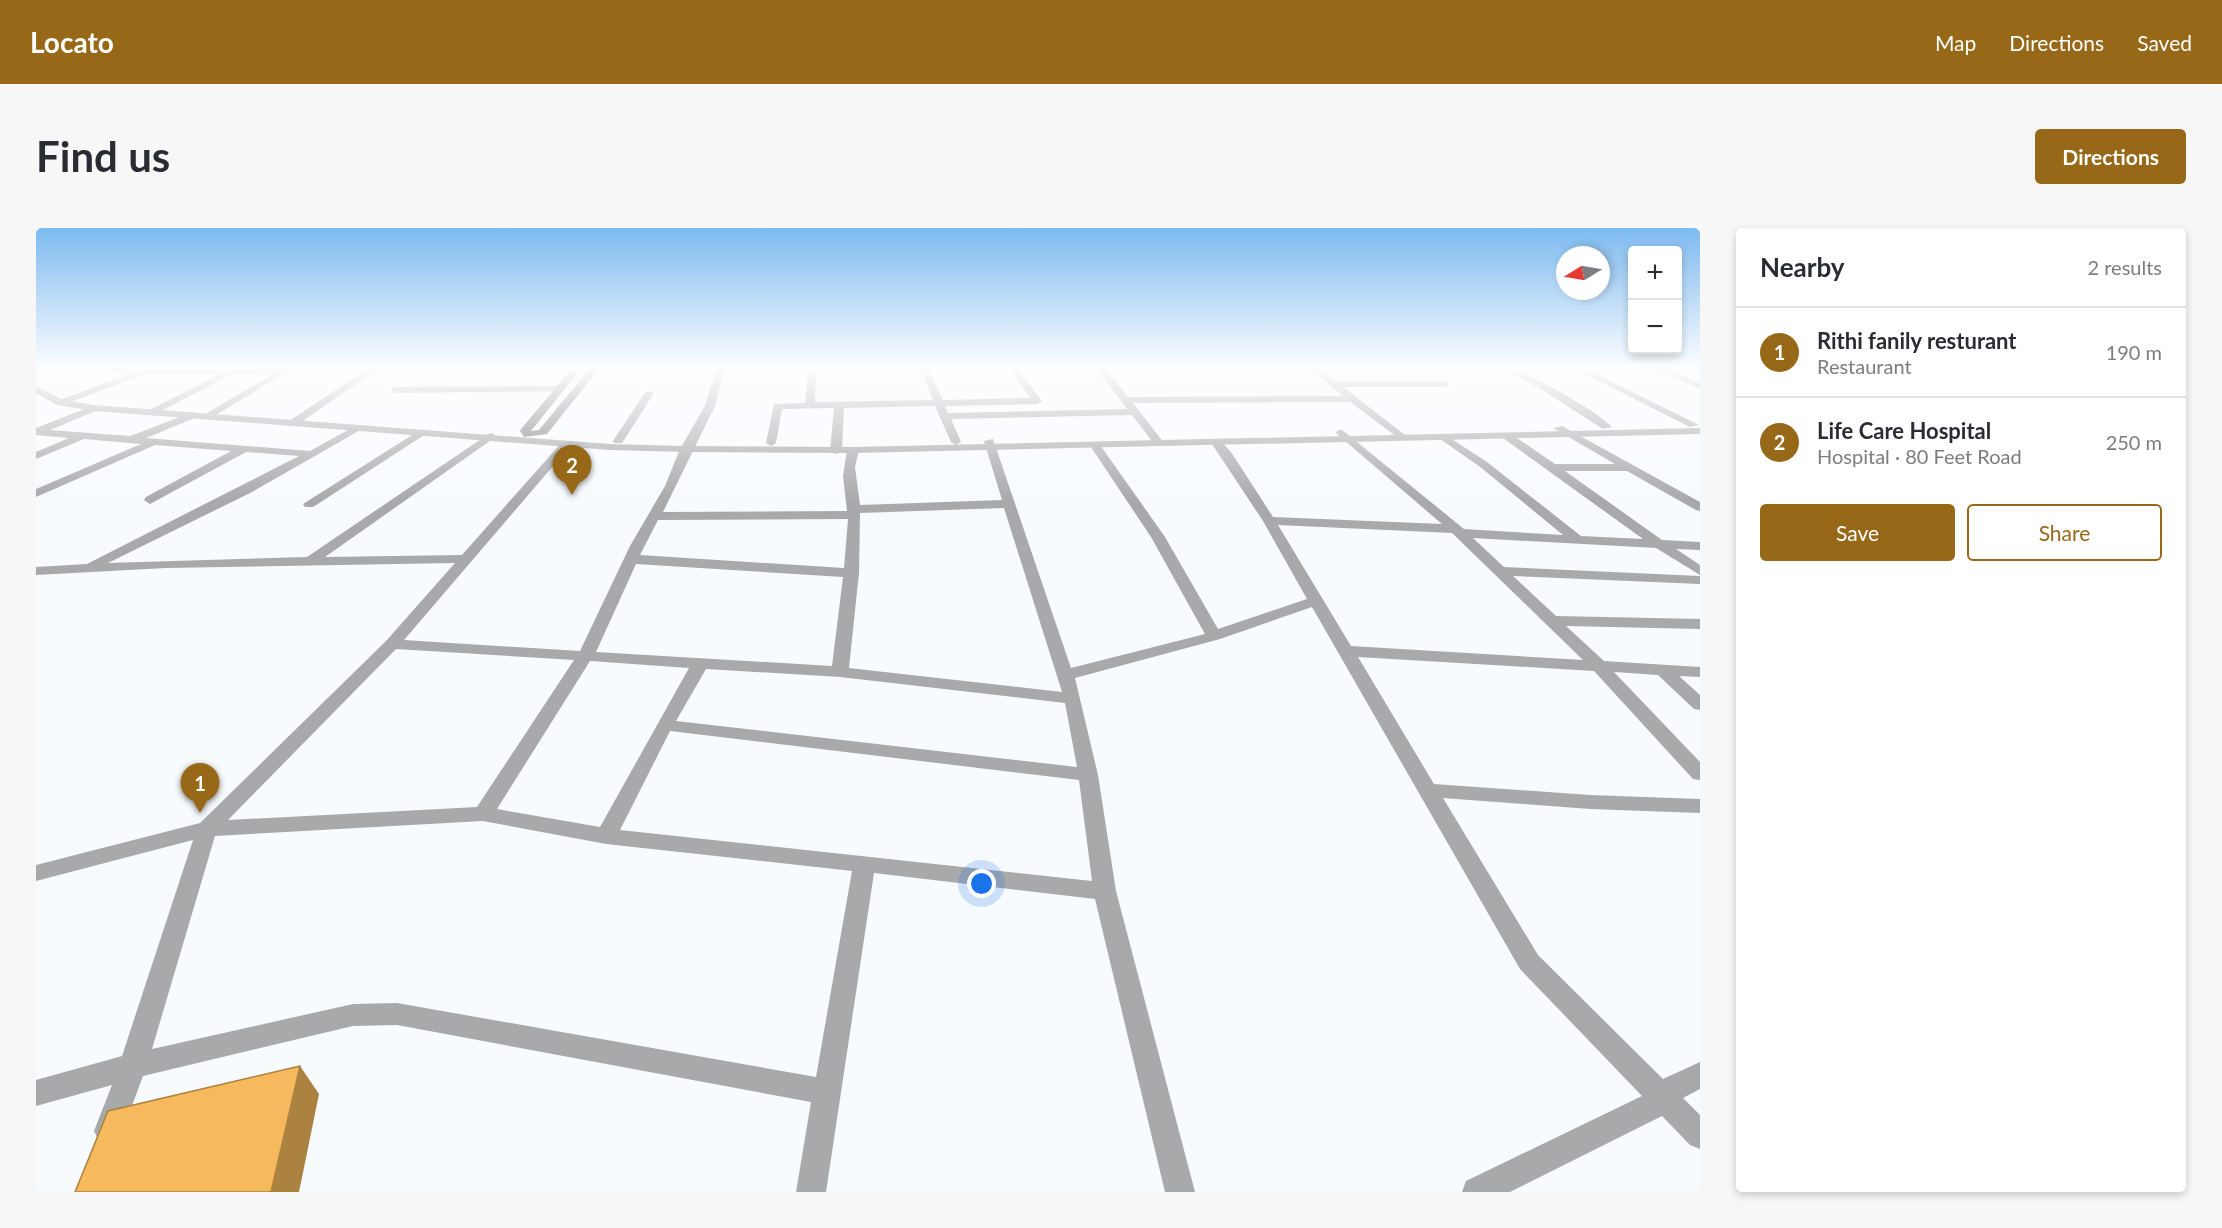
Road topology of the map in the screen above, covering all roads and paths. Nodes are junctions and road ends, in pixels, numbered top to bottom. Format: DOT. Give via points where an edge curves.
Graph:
graph roads {
  1 [pos="87,411"];
  2 [pos="138,411"];
  3 [pos="217,411"];
  4 [pos="311,411"];
  5 [pos="542,411"];
  6 [pos="560,411"];
  7 [pos="637,411"];
  8 [pos="707,411"];
  9 [pos="776,411"];
  10 [pos="839,411"];
  11 [pos="943,411"];
  12 [pos="1368,411"];
  13 [pos="1582,411"];
  14 [pos="1662,411"];
  15 [pos="153,412"];
  16 [pos="1134,412"];
  17 [pos="192,415"];
  18 [pos="209,416"];
  19 [pos="945,416"];
  20 [pos="293,423"];
  21 [pos="1607,427"];
  22 [pos="359,428"];
  23 [pos="1558,428"];
  24 [pos="1698,429"];
  25 [pos="36,432"];
  26 [pos="424,432"];
  27 [pos="1396,434"];
  28 [pos="1571,434"];
  29 [pos="1345,435"];
  30 [pos="490,436"];
  31 [pos="1507,436"];
  32 [pos="80,437"];
  33 [pos="526,437"];
  34 [pos="1444,437"];
  35 [pos="1156,439"];
  36 [pos="128,441"];
  37 [pos="618,441"];
  38 [pos="1215,441"];
  39 [pos="154,442"];
  40 [pos="956,442"];
  41 [pos="575,443"];
  42 [pos="771,443"];
  43 [pos="991,444"];
  44 [pos="1094,444"];
  45 [pos="688,446"];
  46 [pos="836,447"];
  47 [pos="245,448"];
  48 [pos="853,450"];
  49 [pos="311,454"];
  50 [pos="36,456"];
  51 [pos="1552,467"];
  52 [pos="1633,468"];
  53 [pos="36,493"];
  54 [pos="150,500"];
  55 [pos="309,504"];
  56 [pos="1009,504"];
  57 [pos="1700,507"];
  58 [pos="854,512"];
  59 [pos="654,516"];
  60 [pos="1269,521"];
  61 [pos="1457,531"];
  62 [pos="1578,540"];
  63 [pos="1659,544"];
  64 [pos="1700,546"];
  65 [pos="464,559"];
  66 [pos="631,559"];
  67 [pos="312,560"];
  68 [pos="86,568"];
  69 [pos="36,571"];
  70 [pos="1500,571"];
  71 [pos="1700,571"];
  72 [pos="852,573"];
  73 [pos="1700,580"];
  74 [pos="1315,602"];
  75 [pos="1551,621"];
  76 [pos="1700,624"];
  77 [pos="1214,636"];
  78 [pos="392,644"];
  79 [pos="1344,651"];
  80 [pos="586,655"];
  81 [pos="701,662"];
  82 [pos="1599,666"];
  83 [pos="1663,670"];
  84 [pos="840,672"];
  85 [pos="1700,672"];
  86 [pos="1065,675"];
  87 [pos="1073,699"];
  88 [pos="1700,705"];
  89 [pos="664,725"];
  90 [pos="1700,774"];
  91 [pos="1088,775"];
  92 [pos="1426,790"];
  93 [pos="1700,806"];
  94 [pos="483,814"];
  95 [pos="207,829"];
  96 [pos="606,836"];
  97 [pos="864,864"];
  98 [pos="36,873"];
  99 [pos="1106,891"];
  100 [pos="133,1066"];
  101 [pos="1700,1075"];
  102 [pos="827,1092"];
  103 [pos="36,1093"];
  104 [pos="1659,1095"];
  105 [pos="1700,1135"];
  106 [pos="102,1150"];
  107 [pos="811,1192"];
  108 [pos="1180,1192"];
  109 [pos="1476,1192"];
  1 -- 25 [label="street"];
  2 -- 15 [label="street"];
  3 -- 18 [label="street"];
  4 -- 20 [label="street"];
  5 -- 33 [label="main road" via="525,431"];
  6 -- 33 [label="main road" via="543,432"];
  7 -- 37 [label="street"];
  8 -- 45 [label="street"];
  9 -- 42 [label="street"];
  10 -- 46 [label="street"];
  11 -- 19 [label="street"];
  12 -- 27 [label="street"];
  13 -- 21 [label="street"];
  14 -- 24 [label="street"];
  15 -- 17 [label="street"];
  16 -- 19 [label="street"];
  16 -- 35 [label="street"];
  17 -- 18 [label="street"];
  17 -- 36 [label="street"];
  18 -- 20 [label="street"];
  19 -- 40 [label="street"];
  20 -- 22 [label="street"];
  21 -- 23 [label="street"];
  21 -- 24 [label="street"];
  22 -- 26 [label="street"];
  22 -- 49 [label="street"];
  23 -- 27 [label="street"];
  23 -- 28 [label="street"];
  24 -- 28 [label="street"];
  25 -- 32 [label="street"];
  26 -- 30 [label="street"];
  26 -- 55 [label="street"];
  27 -- 29 [label="street"];
  27 -- 34 [label="street"];
  28 -- 31 [label="street"];
  28 -- 52 [label="street"];
  29 -- 35 [label="street"];
  29 -- 38 [label="street"];
  29 -- 61 [label="street"];
  30 -- 33 [label="street"];
  30 -- 67 [label="street"];
  31 -- 34 [label="street"];
  31 -- 51 [label="street"];
  32 -- 36 [label="street"];
  32 -- 50 [label="street"];
  33 -- 41 [label="street"];
  34 -- 62 [label="street"];
  35 -- 38 [label="street"];
  35 -- 43 [label="street"];
  35 -- 44 [label="street"];
  36 -- 39 [label="street"];
  37 -- 41 [label="street"];
  37 -- 45 [label="street"];
  38 -- 60 [label="street"];
  39 -- 47 [label="street"];
  39 -- 53 [label="street"];
  40 -- 43 [label="street"];
  40 -- 46 [label="street"];
  41 -- 45 [label="street" via="610,447"];
  41 -- 65 [label="street"];
  42 -- 45 [label="street"];
  42 -- 46 [label="street"];
  43 -- 44 [label="street"];
  43 -- 48 [label="street"];
  43 -- 56 [label="street"];
  44 -- 77 [label="street" via="1158,537"];
  45 -- 46 [label="street"];
  45 -- 59 [label="street"];
  46 -- 48 [label="street"];
  47 -- 49 [label="street"];
  47 -- 54 [label="street"];
  48 -- 58 [label="street" via="847,463"];
  49 -- 68 [label="street"];
  51 -- 52 [label="street"];
  51 -- 63 [label="street"];
  52 -- 57 [label="street"];
  56 -- 58 [label="street"];
  56 -- 86 [label="street"];
  58 -- 59 [label="street"];
  58 -- 72 [label="street"];
  59 -- 66 [label="street"];
  60 -- 61 [label="street"];
  60 -- 74 [label="street"];
  61 -- 62 [label="street"];
  61 -- 70 [label="street"];
  62 -- 63 [label="street"];
  63 -- 64 [label="street"];
  63 -- 71 [label="street"];
  65 -- 67 [label="street"];
  65 -- 78 [label="street"];
  66 -- 72 [label="street"];
  66 -- 80 [label="street"];
  67 -- 68 [label="street"];
  68 -- 69 [label="street"];
  70 -- 73 [label="street"];
  70 -- 75 [label="street"];
  72 -- 84 [label="street"];
  74 -- 77 [label="street"];
  74 -- 79 [label="street"];
  75 -- 76 [label="street"];
  75 -- 82 [label="street"];
  77 -- 86 [label="street"];
  78 -- 80 [label="street"];
  78 -- 95 [label="street"];
  79 -- 82 [label="street"];
  79 -- 92 [label="street"];
  80 -- 81 [label="street"];
  80 -- 94 [label="street"];
  81 -- 84 [label="street"];
  81 -- 89 [label="street"];
  82 -- 83 [label="street"];
  82 -- 90 [label="street"];
  83 -- 85 [label="street"];
  83 -- 88 [label="street"];
  84 -- 87 [label="street"];
  86 -- 87 [label="street"];
  87 -- 91 [label="street"];
  89 -- 91 [label="street"];
  89 -- 96 [label="street"];
  91 -- 99 [label="street"];
  92 -- 93 [label="street"];
  92 -- 104 [label="street" via="1529,962"];
  94 -- 95 [label="street"];
  94 -- 96 [label="street"];
  95 -- 98 [label="street"];
  95 -- 100 [label="street"];
  96 -- 97 [label="street"];
  97 -- 99 [label="street"];
  97 -- 102 [label="street"];
  99 -- 108 [label="street"];
  100 -- 102 [label="street" via="352,1015 397,1014"];
  100 -- 103 [label="street"];
  100 -- 106 [label="street"];
  101 -- 104 [label="street"];
  102 -- 107 [label="street"];
  104 -- 105 [label="street"];
  104 -- 109 [label="street" via="1651,1107"];
}
